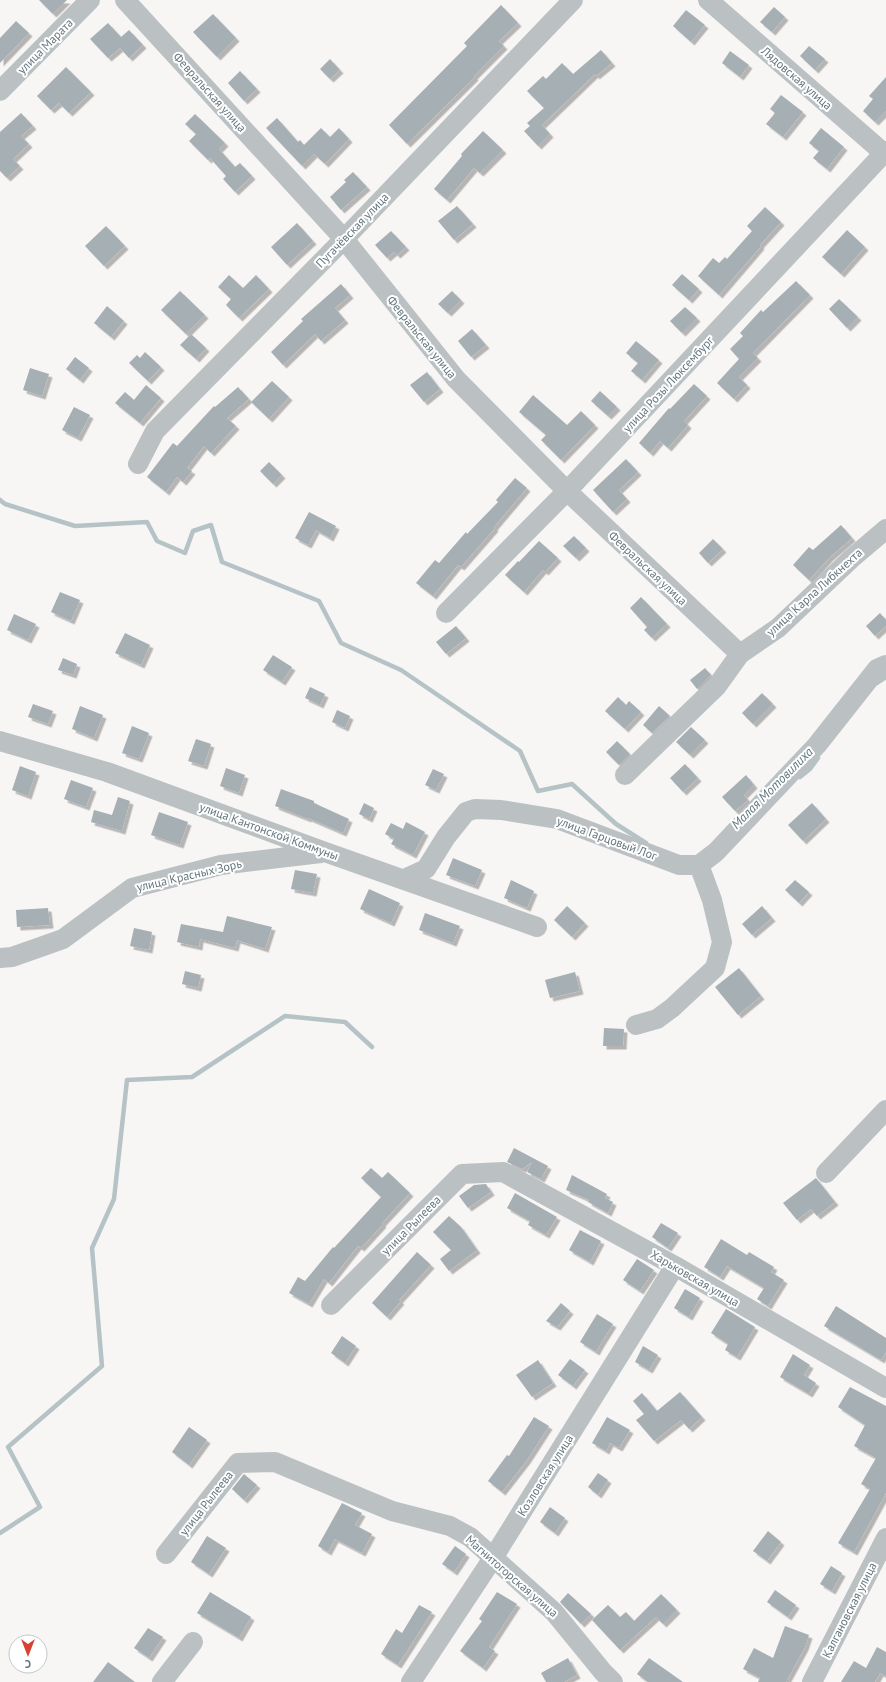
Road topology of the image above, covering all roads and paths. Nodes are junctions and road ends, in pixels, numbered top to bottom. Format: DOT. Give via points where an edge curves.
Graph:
graph roads {
  1 [pos="90,0"];
  2 [pos="125,0"];
  3 [pos="573,0"];
  4 [pos="708,0"];
  5 [pos="0,91"];
  6 [pos="885,153"];
  7 [pos="344,239"];
  8 [pos="138,464"];
  9 [pos="567,492"];
  10 [pos="886,529"];
  11 [pos="446,613"];
  12 [pos="740,654"];
  13 [pos="886,665"];
  14 [pos="0,741"];
  15 [pos="625,775"];
  16 [pos="325,852"];
  17 [pos="699,866"];
  18 [pos="404,879"];
  19 [pos="537,927"];
  20 [pos="0,958"];
  21 [pos="636,1025"];
  22 [pos="886,1110"];
  23 [pos="502,1172"];
  24 [pos="826,1173"];
  25 [pos="675,1266"];
  26 [pos="331,1305"];
  27 [pos="886,1388"];
  28 [pos="275,1462"];
  29 [pos="886,1538"];
  30 [pos="166,1554"];
  31 [pos="493,1558"];
  32 [pos="193,1642"];
  33 [pos="162,1682"];
  34 [pos="411,1682"];
  35 [pos="613,1682"];
  36 [pos="812,1682"];
  1 -- 5 [label="street, улица Марата"];
  2 -- 7 [label="street, Февральская улица"];
  3 -- 7 [label="street, Пугачёвская улица"];
  4 -- 6 [label="street, Лядовская улица"];
  6 -- 9 [label="street, улица Розы Люксембург"];
  7 -- 8 [label="street, Пугачёвская улица" via="154,431"];
  7 -- 9 [label="street, Февральская улица" via="456,379"];
  9 -- 11 [label="street, улица Розы Люксембург"];
  9 -- 12 [label="street, Февральская улица"];
  10 -- 12 [label="street, улица Карла Либкнехта" via="778,628"];
  12 -- 15 [label="street, улица Карла Либкнехта" via="717,686"];
  13 -- 17 [label="street" via="878,669 817,745 716,852"];
  14 -- 16 [label="street, улица Кантонской Коммуны" via="107,772"];
  16 -- 18 [label="street, улица Кантонской Коммуны"];
  16 -- 20 [label="street, улица Красных Зорь" via="221,865 132,888 63,939 12,958"];
  17 -- 18 [label="street, улица Гарцовый Лог" via="679,865 557,819 501,810 476,809 466,812 446,837 426,869"];
  17 -- 21 [label="street" via="712,900 722,942 715,968 672,1008 657,1018"];
  18 -- 19 [label="street, улица Кантонской Коммуны"];
  22 -- 24 [label="street"];
  23 -- 25 [label="street, Харьковская улица"];
  23 -- 26 [label="street, улица Рылеева" via="462,1174"];
  25 -- 27 [label="street, Харьковская улица"];
  25 -- 31 [label="street, Козловская улица"];
  28 -- 30 [label="street, улица Рылеева" via="238,1463"];
  28 -- 31 [label="street, Магнитогорская улица" via="392,1510 450,1526 470,1537"];
  29 -- 36 [label="street, Калгановская улица"];
  31 -- 34 [label="street, Козловская улица"];
  31 -- 35 [label="street, Магнитогорская улица" via="554,1612"];
  32 -- 33 [label="street"];
}
